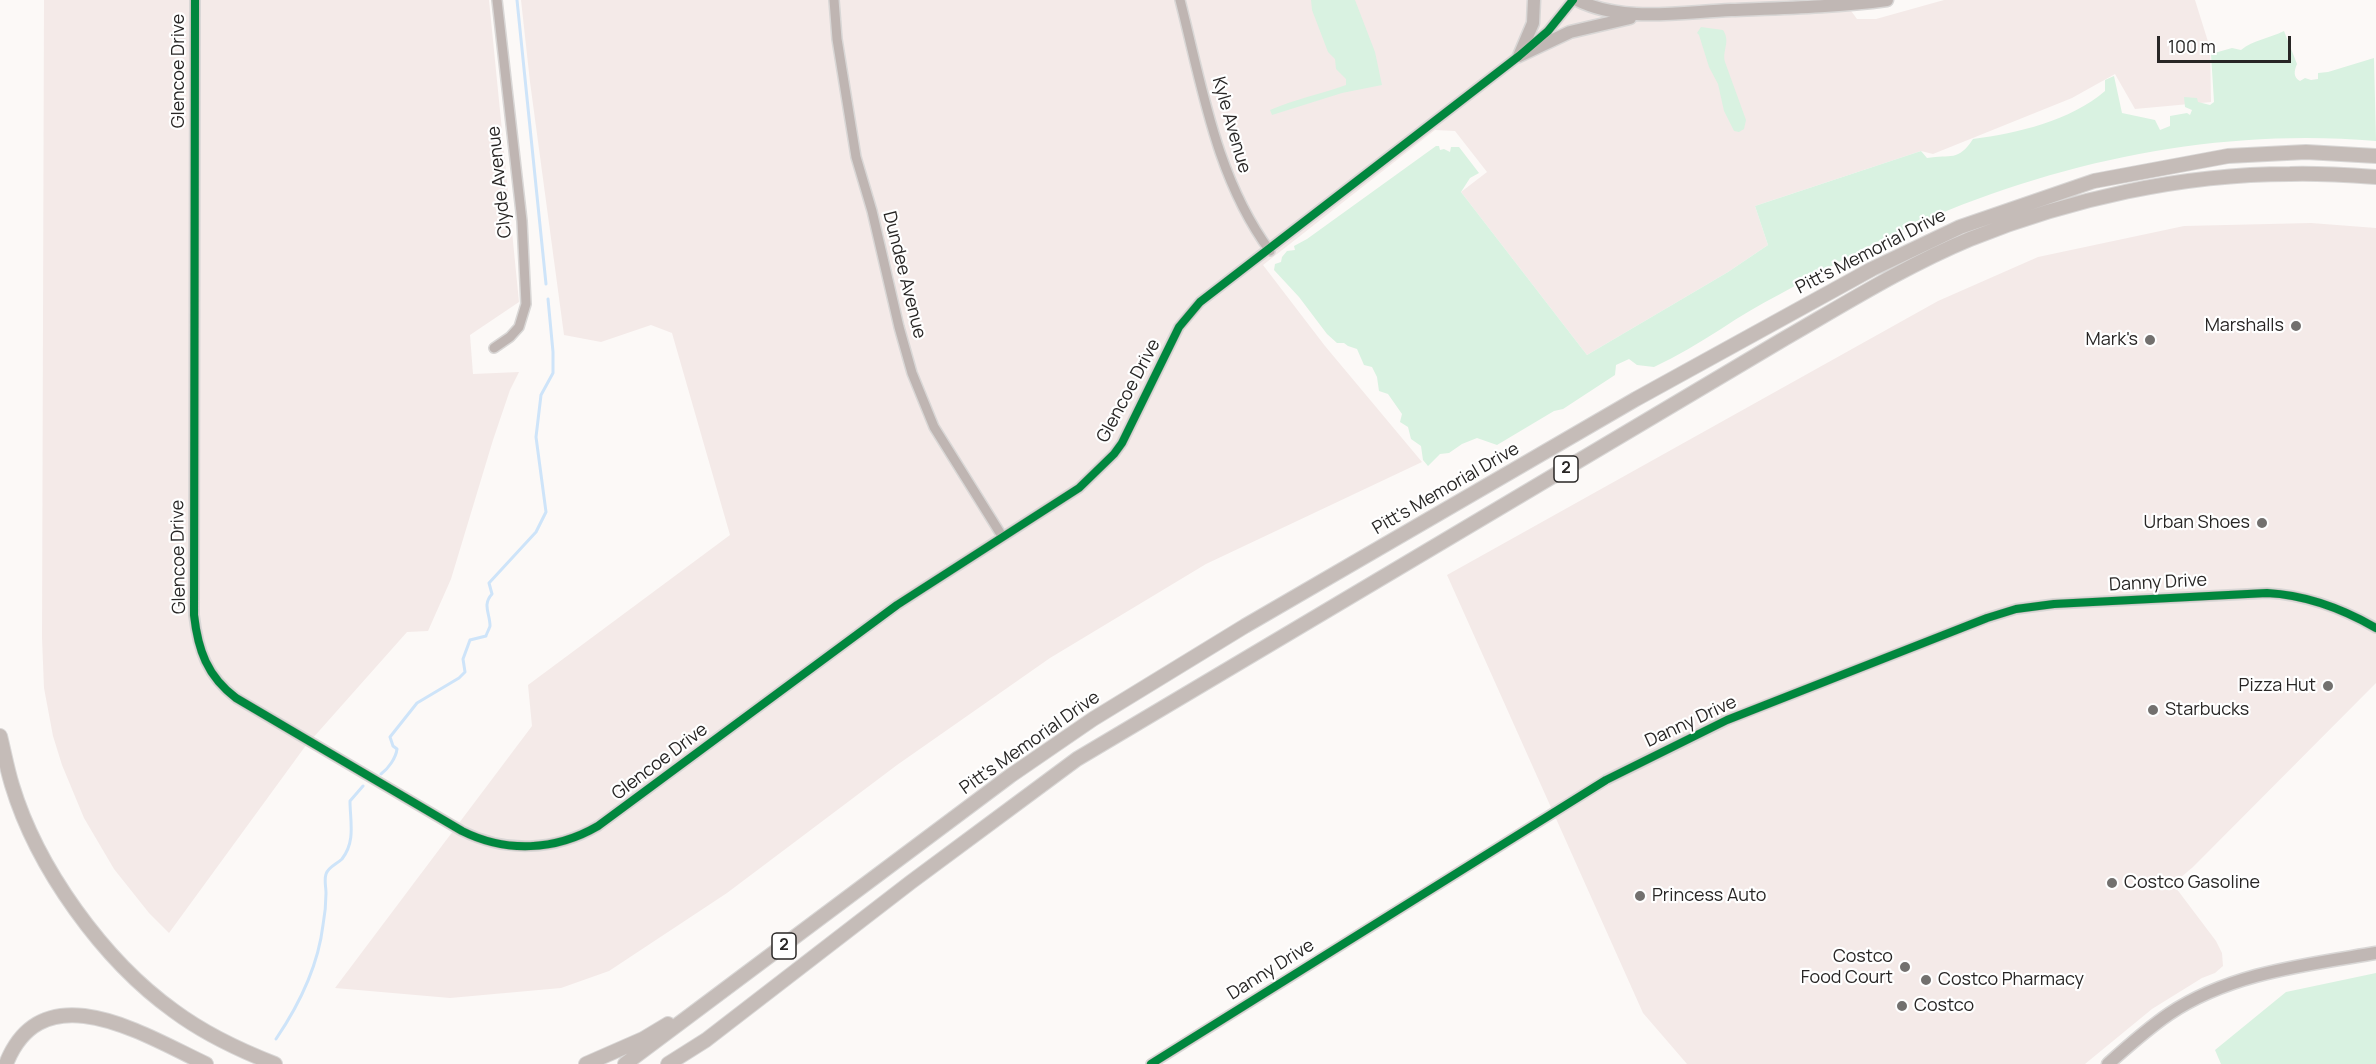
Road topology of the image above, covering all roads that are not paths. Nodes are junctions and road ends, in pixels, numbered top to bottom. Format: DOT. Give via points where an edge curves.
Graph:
graph roads {
  1 [pos="195,0"];
  2 [pos="497,0"];
  3 [pos="834,0"];
  4 [pos="1180,0"];
  5 [pos="1534,0"];
  6 [pos="1575,0"];
  7 [pos="1887,0"];
  8 [pos="1645,13"];
  9 [pos="1519,56"];
  10 [pos="2376,156"];
  11 [pos="2376,177"];
  12 [pos="1270,251"];
  13 [pos="494,348"];
  14 [pos="1002,537"];
  15 [pos="2376,628"];
  16 [pos="0,736"];
  17 [pos="2376,953"];
  18 [pos="722,993"];
  19 [pos="706,1040"];
  20 [pos="6,1064"];
  21 [pos="206,1064"];
  22 [pos="275,1064"];
  23 [pos="586,1064"];
  24 [pos="625,1064"];
  25 [pos="668,1064"];
  26 [pos="678,1064"];
  27 [pos="1151,1064"];
  28 [pos="2108,1064"];
  1 -- 14 [label="street, Glencoe Drive" via="194,615 208,670 236,698 468,834 503,845 550,845 598,826 892,608"];
  2 -- 13 [label="street, Clyde Avenue" via="522,221 526,304 519,327"];
  3 -- 14 [label="street, Dundee Avenue" via="856,157 912,373 934,427"];
  4 -- 12 [label="street, Kyle Avenue" via="1227,174 1248,219"];
  5 -- 9 [label="main road" via="1533,23"];
  6 -- 8 [label="main road" via="1610,12"];
  6 -- 9 [label="street, Glencoe Drive"];
  7 -- 8 [label="main road"];
  8 -- 9 [label="main road" via="1570,32"];
  9 -- 12 [label="street, Glencoe Drive"];
  10 -- 18 [label="highway, Pitt's Memorial Drive / 2" via="2228,156 2094,182 1960,227 1872,269 1575,434 1093,719 1010,776"];
  11 -- 19 [label="highway, Pitt's Memorial Drive / 2" via="2231,177 2093,200 1969,240 1887,279 1077,759"];
  12 -- 14 [label="street, Glencoe Drive" via="1220,286 1188,315 1114,454 1078,488"];
  15 -- 27 [label="street, Danny Drive" via="2326,604 2274,593 2054,604 1987,618 1727,720 1606,780"];
  16 -- 22 [label="highway" via="12,786 36,845 74,910 117,961 174,1011 235,1048"];
  17 -- 28 [label="main road" via="2286,969 2218,988 2169,1014"];
  18 -- 23 [label="highway" via="643,1039"];
  18 -- 24 [label="highway, Pitt's Memorial Drive / 2"];
  19 -- 25 [label="highway, Pitt's Memorial Drive / 2"];
  19 -- 26 [label="highway"];
  20 -- 21 [label="highway" via="26,1033 39,1023 70,1014 120,1024"];
}
